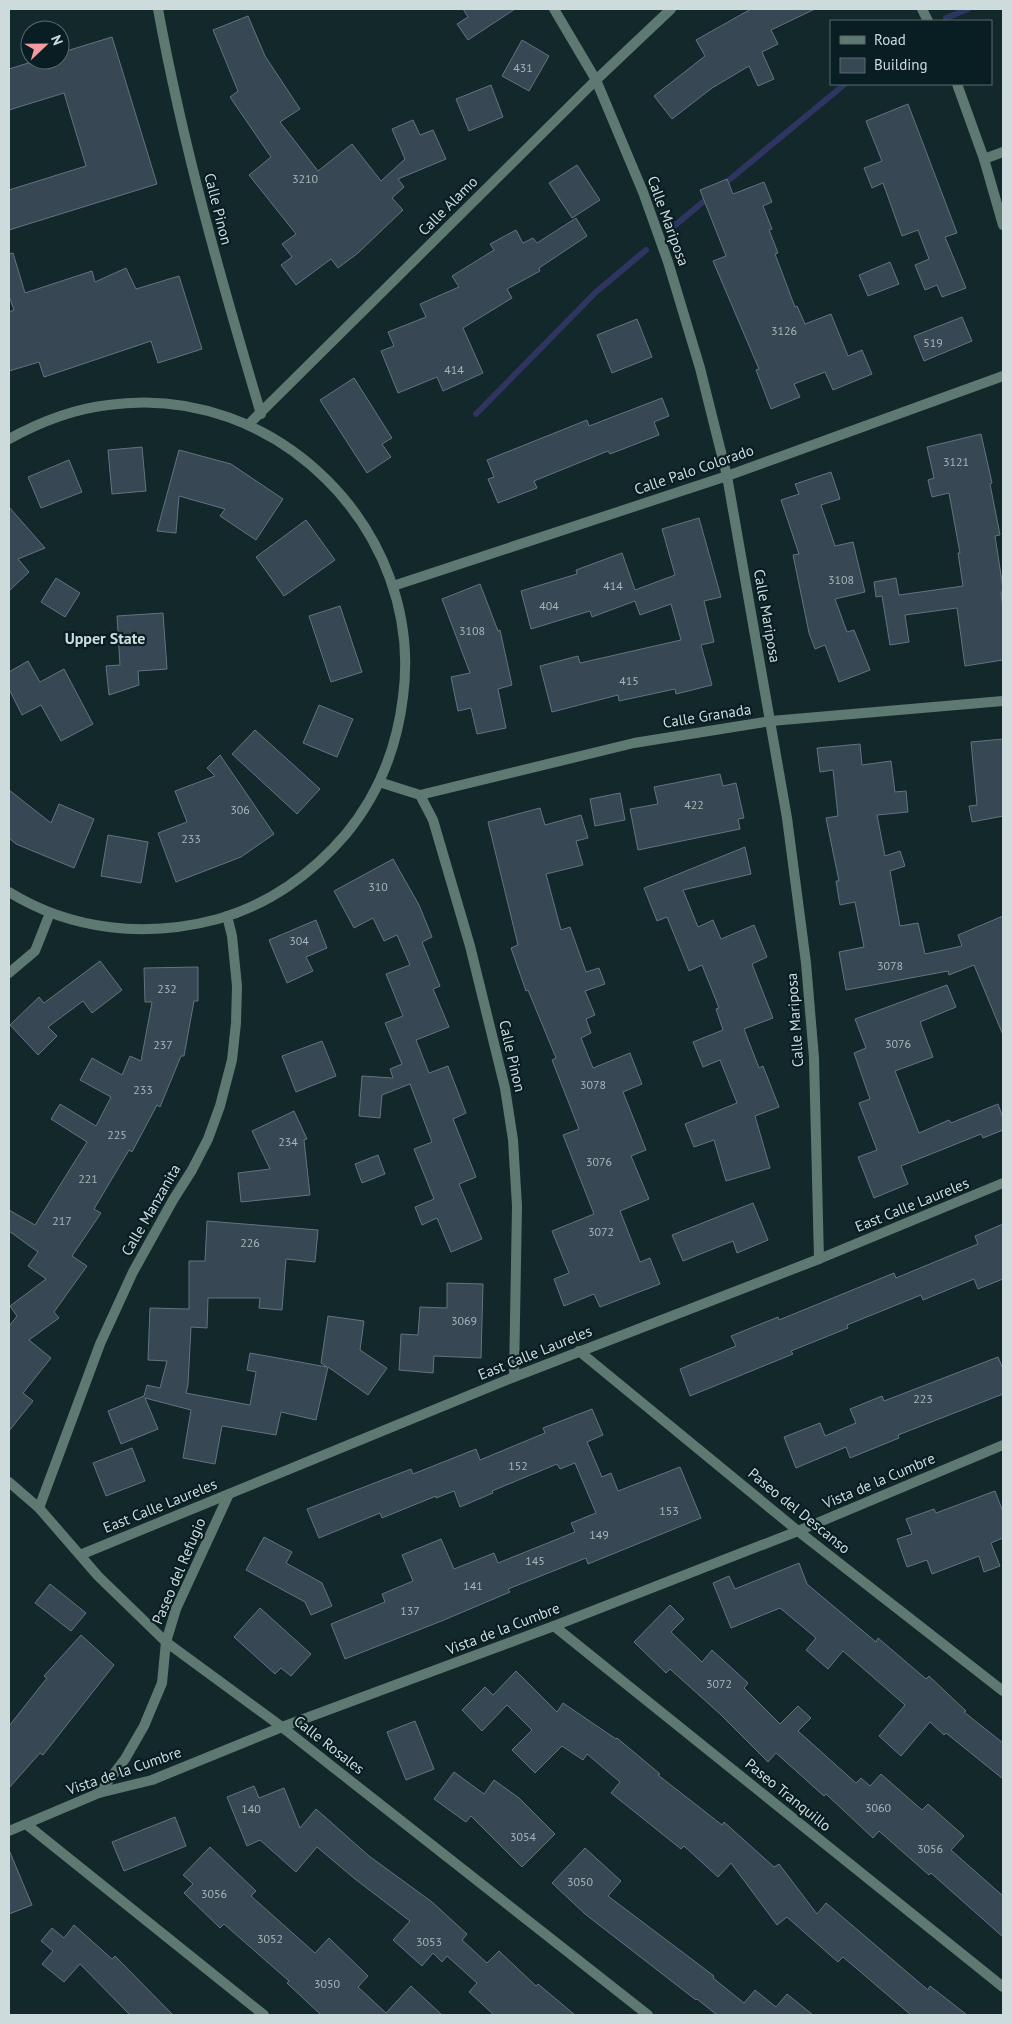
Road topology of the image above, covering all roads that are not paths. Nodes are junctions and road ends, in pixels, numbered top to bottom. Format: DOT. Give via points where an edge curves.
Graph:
graph roads {
  1 [pos="158,9"];
  2 [pos="554,9"];
  3 [pos="671,9"];
  4 [pos="596,80"];
  5 [pos="957,85"];
  6 [pos="1003,152"];
  7 [pos="984,159"];
  8 [pos="1003,225"];
  9 [pos="1003,376"];
  10 [pos="261,414"];
  11 [pos="248,425"];
  12 [pos="9,438"];
  13 [pos="727,476"];
  14 [pos="393,586"];
  15 [pos="1003,701"];
  16 [pos="771,721"];
  17 [pos="379,782"];
  18 [pos="420,794"];
  19 [pos="9,892"];
  20 [pos="50,913"];
  21 [pos="227,916"];
  22 [pos="9,973"];
  23 [pos="1003,1183"];
  24 [pos="819,1259"];
  25 [pos="579,1351"];
  26 [pos="514,1377"];
  27 [pos="1003,1446"];
  28 [pos="9,1482"];
  29 [pos="229,1494"];
  30 [pos="39,1508"];
  31 [pos="798,1531"];
  32 [pos="80,1555"];
  33 [pos="554,1626"];
  34 [pos="166,1642"];
  35 [pos="1003,1691"];
  36 [pos="282,1727"];
  37 [pos="99,1793"];
  38 [pos="26,1824"];
  39 [pos="9,1830"];
  40 [pos="1003,1987"];
  41 [pos="264,2015"];
  42 [pos="648,2015"];
  1 -- 10 [label="street, Calle Pinon" via="196,184"];
  2 -- 4 [label="street, Calle Mariposa"];
  3 -- 4 [label="street, Calle Alamo"];
  4 -- 10 [label="street, Calle Alamo"];
  4 -- 13 [label="street, Calle Mariposa" via="643,192 668,262 700,368"];
  5 -- 7 [label="street"];
  6 -- 7 [label="street"];
  7 -- 8 [label="street"];
  9 -- 13 [label="street, Calle Palo Colorado"];
  10 -- 11 [label="street, Calle Alamo"];
  11 -- 12 [label="street" via="180,405 145,402 109,404 74,411"];
  11 -- 14 [label="street" via="303,458 348,502 366,528"];
  13 -- 14 [label="street, Calle Palo Colorado"];
  13 -- 16 [label="street, Calle Mariposa"];
  14 -- 17 [label="street" via="403,635 405,686 392,751"];
  15 -- 16 [label="street, Calle Granada"];
  16 -- 18 [label="street, Calle Granada" via="634,743"];
  16 -- 24 [label="street, Calle Mariposa" via="806,963 814,1058"];
  17 -- 18 [label="street"];
  17 -- 21 [label="street" via="352,826 317,864 274,895"];
  18 -- 26 [label="street, Calle Pinon" via="433,820 470,946 505,1088 513,1140 517,1206"];
  19 -- 20 [label="street"];
  20 -- 21 [label="street" via="108,928 138,930 168,929"];
  20 -- 22 [label="street" via="35,951"];
  21 -- 30 [label="street, Calle Manzanita" via="237,986 236,1023 232,1060 220,1106 200,1155 133,1272 100,1344"];
  23 -- 24 [label="street, East Calle Laureles"];
  24 -- 25 [label="street, East Calle Laureles"];
  25 -- 26 [label="street, East Calle Laureles"];
  25 -- 31 [label="street, Paseo del Descanso"];
  26 -- 29 [label="street, East Calle Laureles"];
  27 -- 31 [label="street, Vista de la Cumbre"];
  28 -- 30 [label="street, Calle Rosales"];
  29 -- 32 [label="street, East Calle Laureles"];
  29 -- 34 [label="street, Paseo del Refugio" via="176,1609"];
  30 -- 32 [label="street, Calle Rosales"];
  31 -- 33 [label="street, Vista de la Cumbre"];
  31 -- 35 [label="street, Paseo del Descanso"];
  32 -- 34 [label="street, Calle Rosales"];
  33 -- 36 [label="street, Vista de la Cumbre"];
  33 -- 40 [label="street, Paseo Tranquillo"];
  34 -- 36 [label="street, Calle Rosales"];
  34 -- 37 [label="street, Paseo del Refugio" via="162,1683 144,1726 125,1759"];
  36 -- 37 [label="street, Vista de la Cumbre" via="152,1780"];
  36 -- 42 [label="street, Calle Rosales"];
  37 -- 38 [label="street, Vista de la Cumbre"];
  38 -- 39 [label="street, Vista de la Cumbre"];
  38 -- 41 [label="street"];
}
